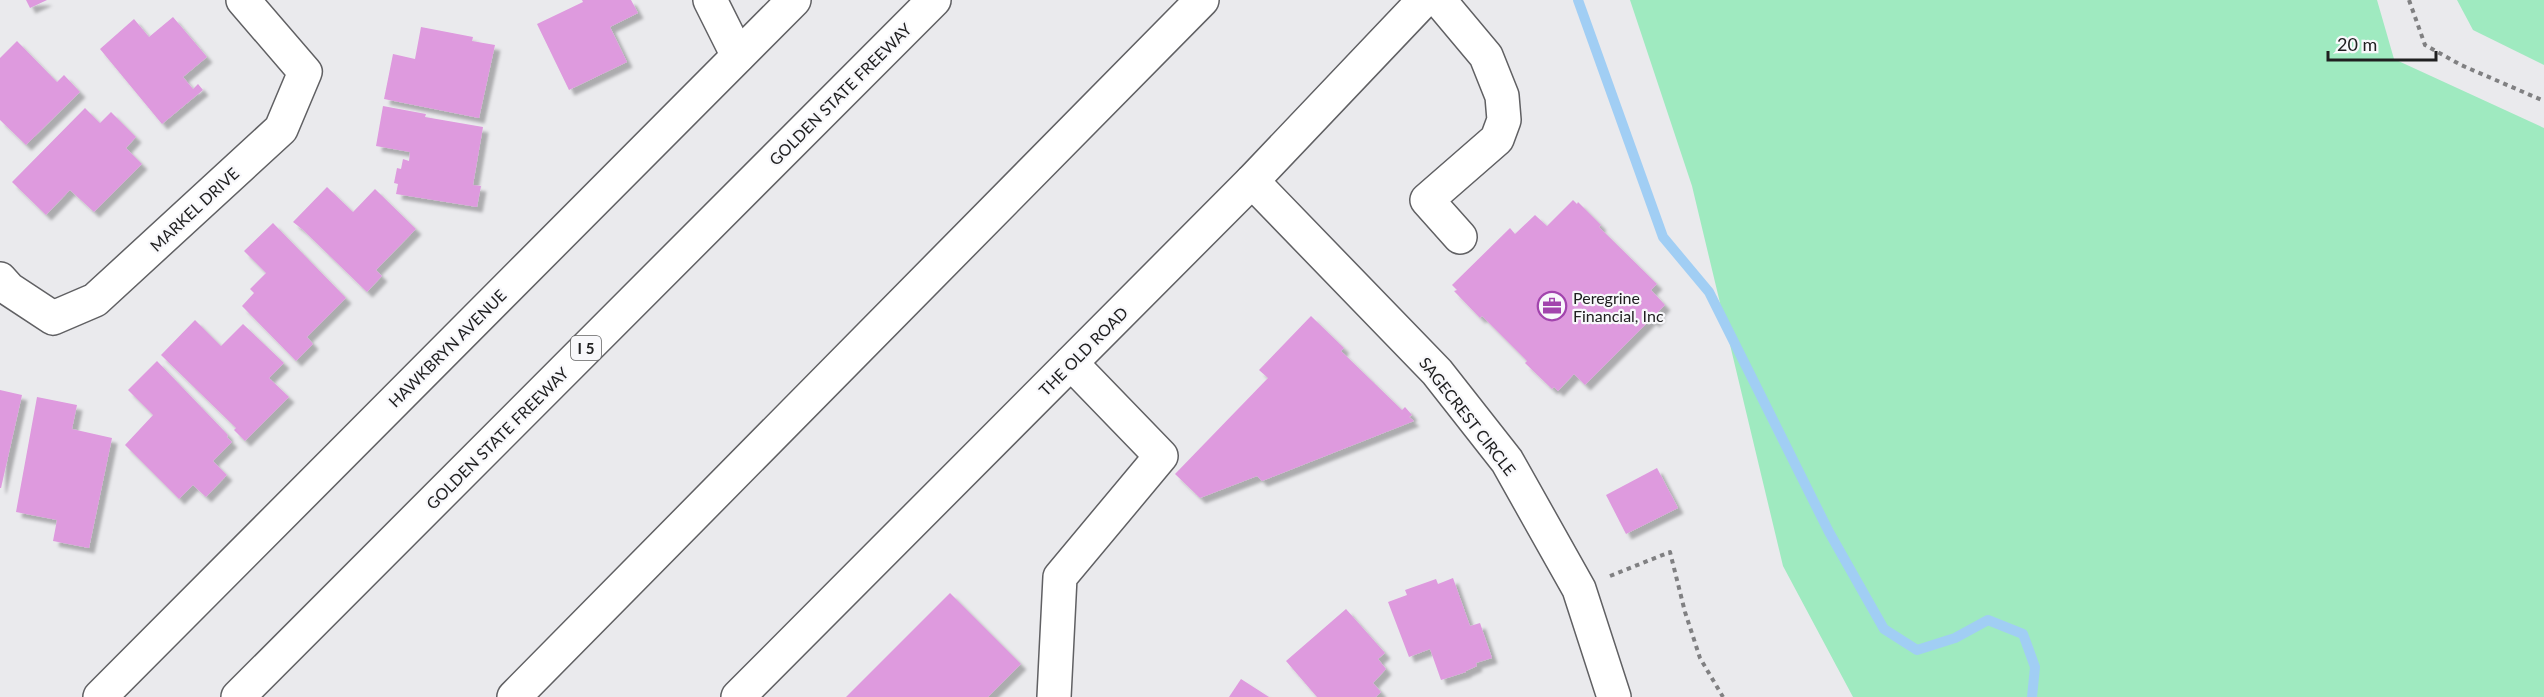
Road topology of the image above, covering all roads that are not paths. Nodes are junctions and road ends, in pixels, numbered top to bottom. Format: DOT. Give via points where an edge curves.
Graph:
graph roads {
  1 [pos="243,0"];
  2 [pos="710,0"];
  3 [pos="794,0"];
  4 [pos="933,0"];
  5 [pos="1202,0"];
  6 [pos="1424,0"];
  7 [pos="1439,0"];
  8 [pos="738,56"];
  9 [pos="1252,181"];
  10 [pos="1460,237"];
  11 [pos="0,279"];
  12 [pos="1071,363"];
  13 [pos="518,694"];
  14 [pos="100,697"];
  15 [pos="238,697"];
  16 [pos="738,697"];
  17 [pos="1054,697"];
  18 [pos="1614,697"];
  1 -- 11 [label="main road, MARKEL DRIVE" via="305,72 281,129 95,300 53,318"];
  2 -- 8 [label="main road"];
  3 -- 8 [label="main road, HAWKBRYN AVENUE"];
  4 -- 15 [label="main road, GOLDEN STATE FREEWAY / I 5"];
  5 -- 13 [label="main road"];
  6 -- 9 [label="main road, THE OLD ROAD"];
  7 -- 10 [label="main road" via="1485,56 1502,96 1504,120 1497,138 1427,200"];
  8 -- 14 [label="main road, HAWKBRYN AVENUE"];
  9 -- 12 [label="main road, THE OLD ROAD"];
  9 -- 18 [label="main road, SAGECREST CIRCLE" via="1437,372 1507,461 1579,589"];
  12 -- 16 [label="main road, THE OLD ROAD"];
  12 -- 17 [label="main road" via="1161,456 1060,576"];
}
